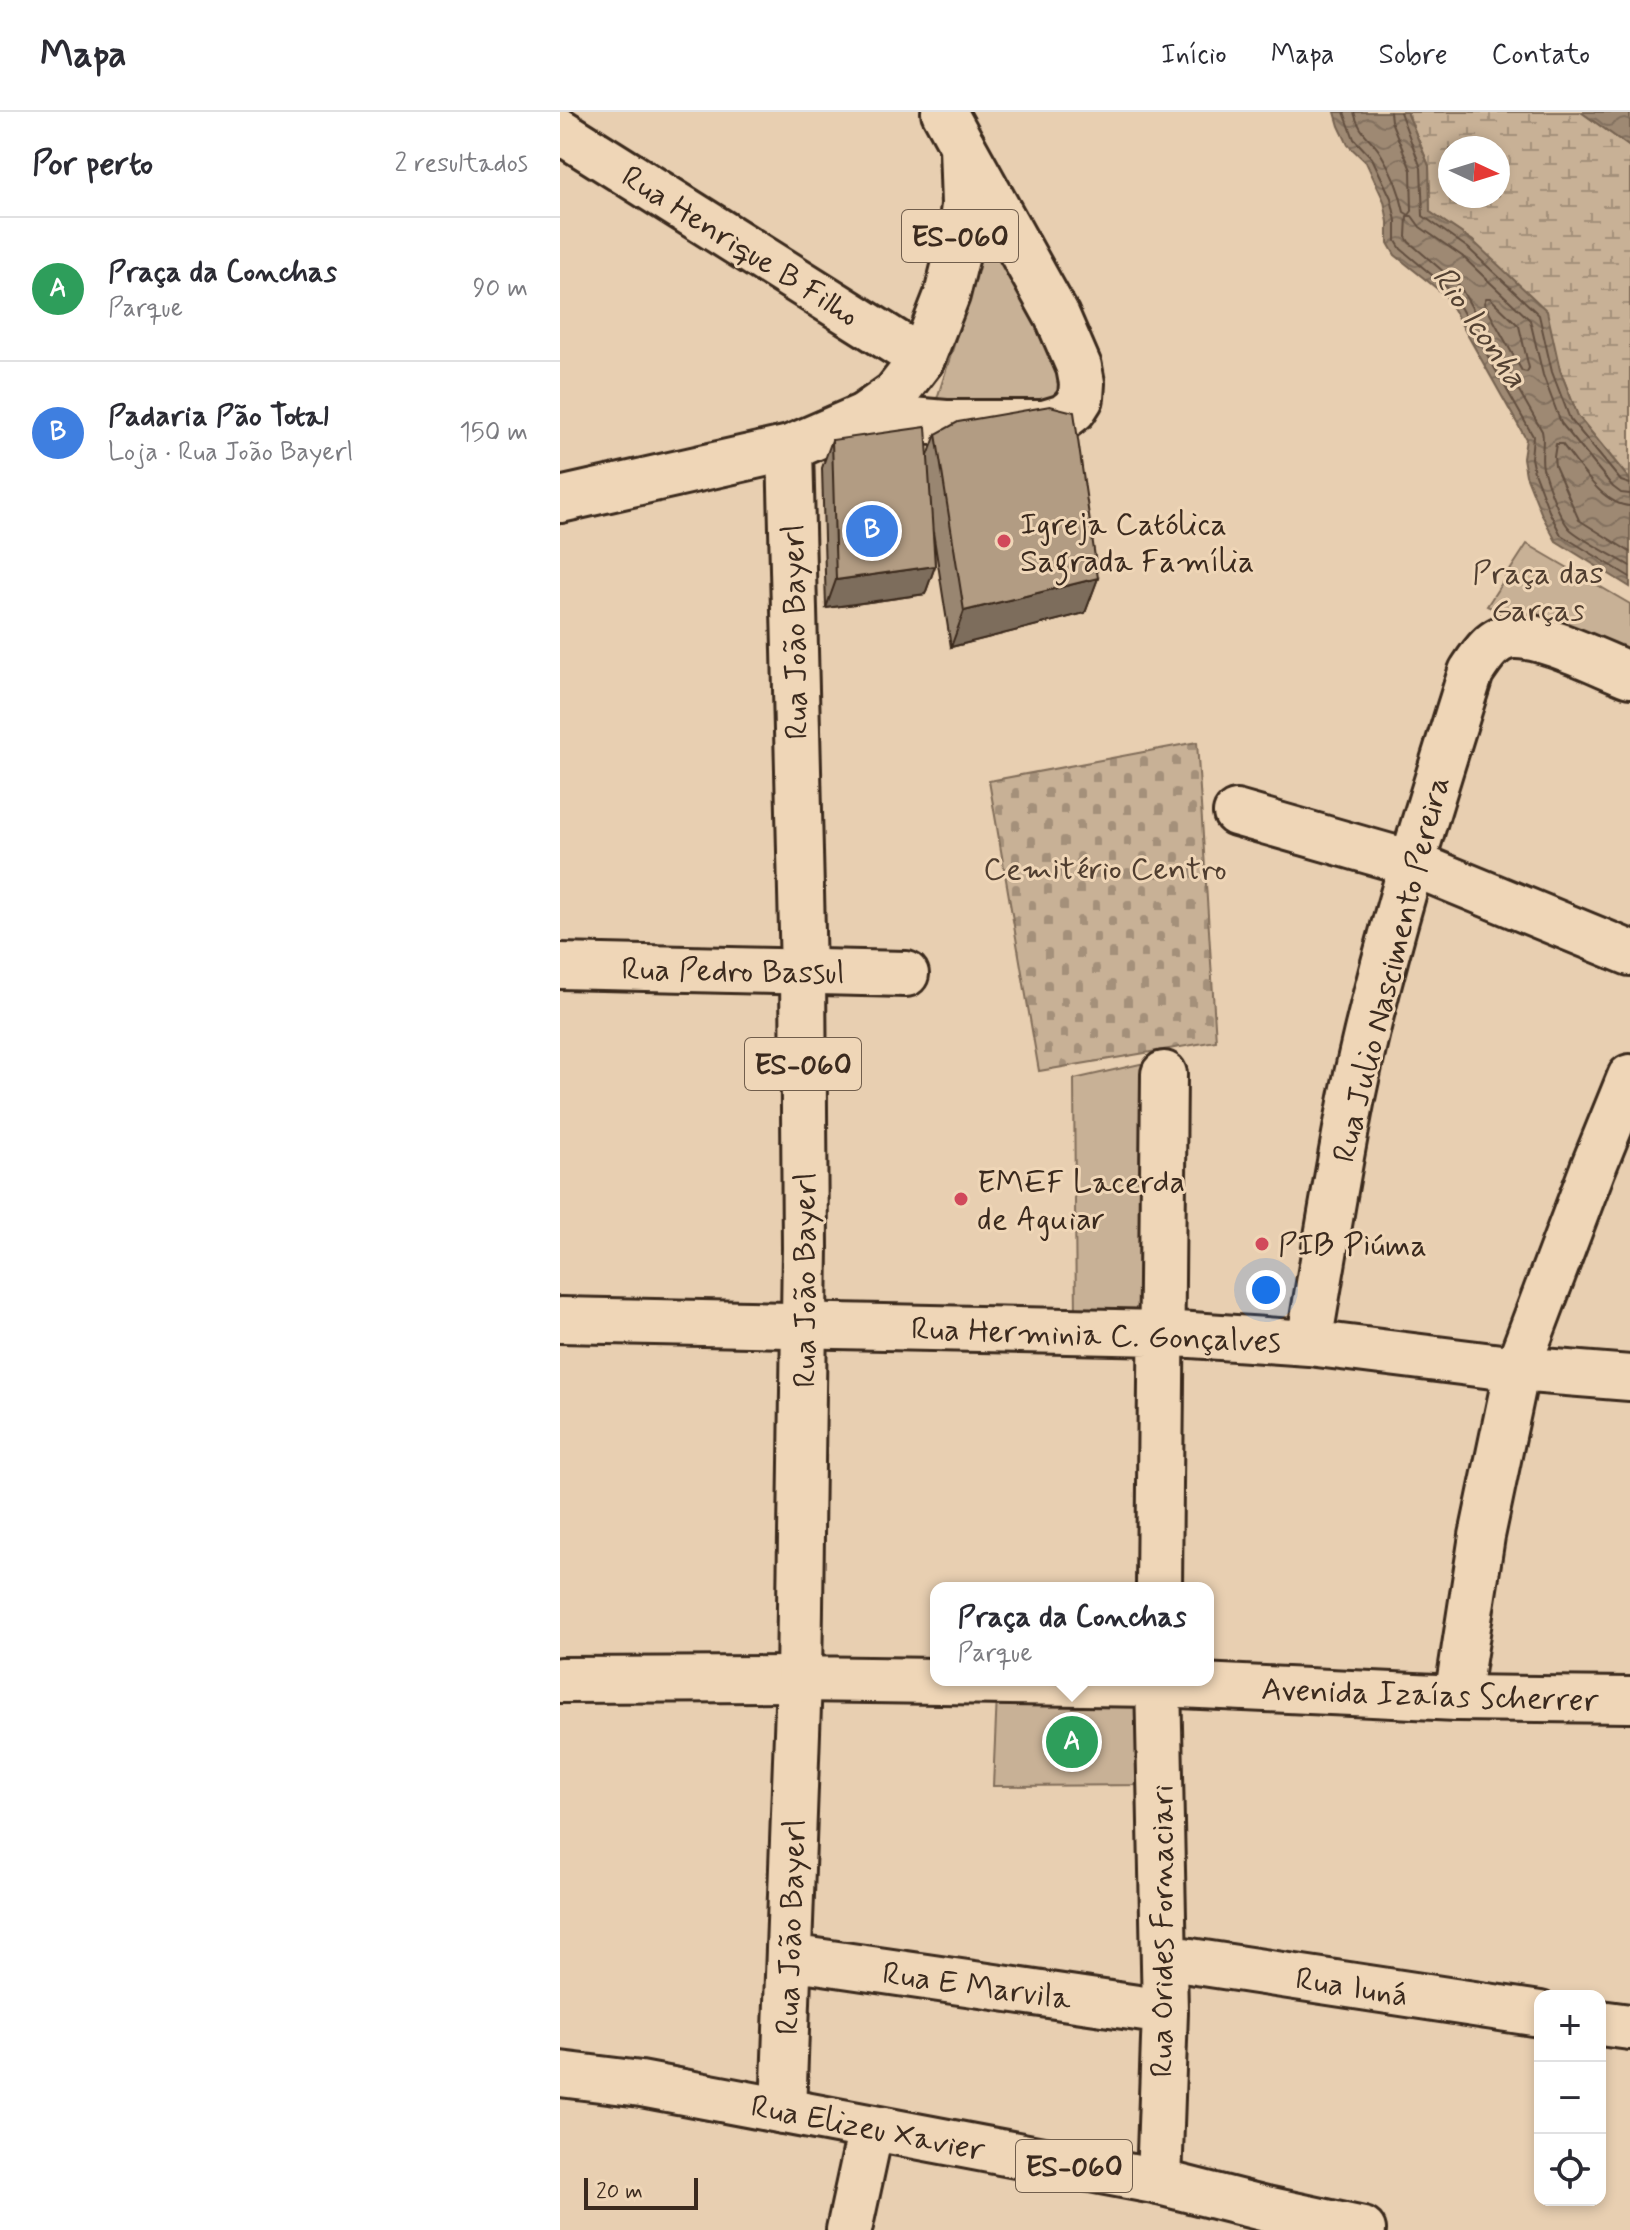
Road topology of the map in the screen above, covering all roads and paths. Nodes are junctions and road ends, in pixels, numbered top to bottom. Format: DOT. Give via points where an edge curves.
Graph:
graph roads {
  1 [pos="953,128"];
  2 [pos="560,131"];
  3 [pos="922,359"];
  4 [pos="864,416"];
  5 [pos="790,448"];
  6 [pos="560,500"];
  7 [pos="1630,675"];
  8 [pos="1236,813"];
  9 [pos="1411,863"];
  10 [pos="1630,953"];
  11 [pos="560,966"];
  12 [pos="803,972"];
  13 [pos="906,974"];
  14 [pos="1164,1074"];
  15 [pos="1630,1077"];
  16 [pos="560,1320"];
  17 [pos="805,1324"];
  18 [pos="1162,1333"];
  19 [pos="1309,1343"];
  20 [pos="1517,1369"];
  21 [pos="1630,1378"];
  22 [pos="1159,1582"];
  23 [pos="799,1679"];
  24 [pos="560,1680"];
  25 [pos="930,1680"];
  26 [pos="1214,1685"];
  27 [pos="1158,1686"];
  28 [pos="1457,1698"];
  29 [pos="1630,1700"];
  30 [pos="789,1957"];
  31 [pos="1164,1957"];
  32 [pos="1165,2012"];
  33 [pos="1534,2013"];
  34 [pos="1606,2024"];
  35 [pos="1630,2027"];
  36 [pos="560,2074"];
  37 [pos="783,2111"];
  38 [pos="871,2128"];
  39 [pos="1159,2182"];
  40 [pos="1265,2220"];
  41 [pos="849,2230"];
  42 [pos="1363,2230"];
  1 -- 3 [label="street, ES-060" via="964,205 959,247"];
  1 -- 4 [label="street" via="1063,329 1079,367 1081,398 1064,417 1044,423"];
  2 -- 3 [label="street, Rua Henrique B Filho"];
  3 -- 4 [label="street, ES-060" via="895,394"];
  4 -- 5 [label="street, ES-060"];
  5 -- 6 [label="street, ES-060"];
  5 -- 12 [label="street, Rua João Bayerl / ES-060"];
  7 -- 9 [label="street, Rua Julio Nascimento Pereira" via="1546,641 1510,636 1486,649 1471,672"];
  8 -- 9 [label="street"];
  9 -- 10 [label="street"];
  9 -- 19 [label="street, Rua Julio Nascimento Pereira" via="1352,1096"];
  11 -- 12 [label="street, Rua Pedro Bassul"];
  12 -- 13 [label="street, Rua Pedro Bassul"];
  12 -- 17 [label="street, Rua João Bayerl / ES-060"];
  14 -- 18 [label="street"];
  15 -- 20 [label="street"];
  16 -- 17 [label="street, Rua Herminia C. Gonçalves"];
  17 -- 18 [label="street, Rua Herminia C. Gonçalves"];
  17 -- 23 [label="street, Rua João Bayerl / ES-060"];
  18 -- 19 [label="street, Rua Herminia C. Gonçalves"];
  18 -- 22 [label="street"];
  19 -- 20 [label="street, Rua Herminia C. Gonçalves"];
  20 -- 21 [label="street, Rua Herminia C. Gonçalves"];
  20 -- 28 [label="street" via="1482,1536"];
  23 -- 24 [label="street, Avenida Izaías Scherrer"];
  23 -- 25 [label="street, Avenida Izaías Scherrer"];
  23 -- 30 [label="street, Rua João Bayerl"];
  26 -- 28 [label="street, Avenida Izaías Scherrer"];
  27 -- 31 [label="street, Rua Orides Fornaciari"];
  28 -- 29 [label="street, Avenida Izaías Scherrer"];
  30 -- 32 [label="street, Rua E Marvila"];
  30 -- 37 [label="street, Rua João Bayerl"];
  31 -- 32 [label="street, Rua Orides Fornaciari"];
  31 -- 33 [label="street, Rua Iuná"];
  32 -- 39 [label="street, Rua Orides Fornaciari"];
  34 -- 35 [label="street"];
  36 -- 37 [label="street, Rua Elizeu Xavier / ES-060"];
  37 -- 38 [label="street, Rua Elizeu Xavier / ES-060"];
  38 -- 39 [label="street, Rua Elizeu Xavier / ES-060"];
  38 -- 41 [label="street"];
  39 -- 40 [label="street, Rua Elizeu Xavier / ES-060"];
  40 -- 42 [label="street, Rua Elizeu Xavier / ES-060"];
}
